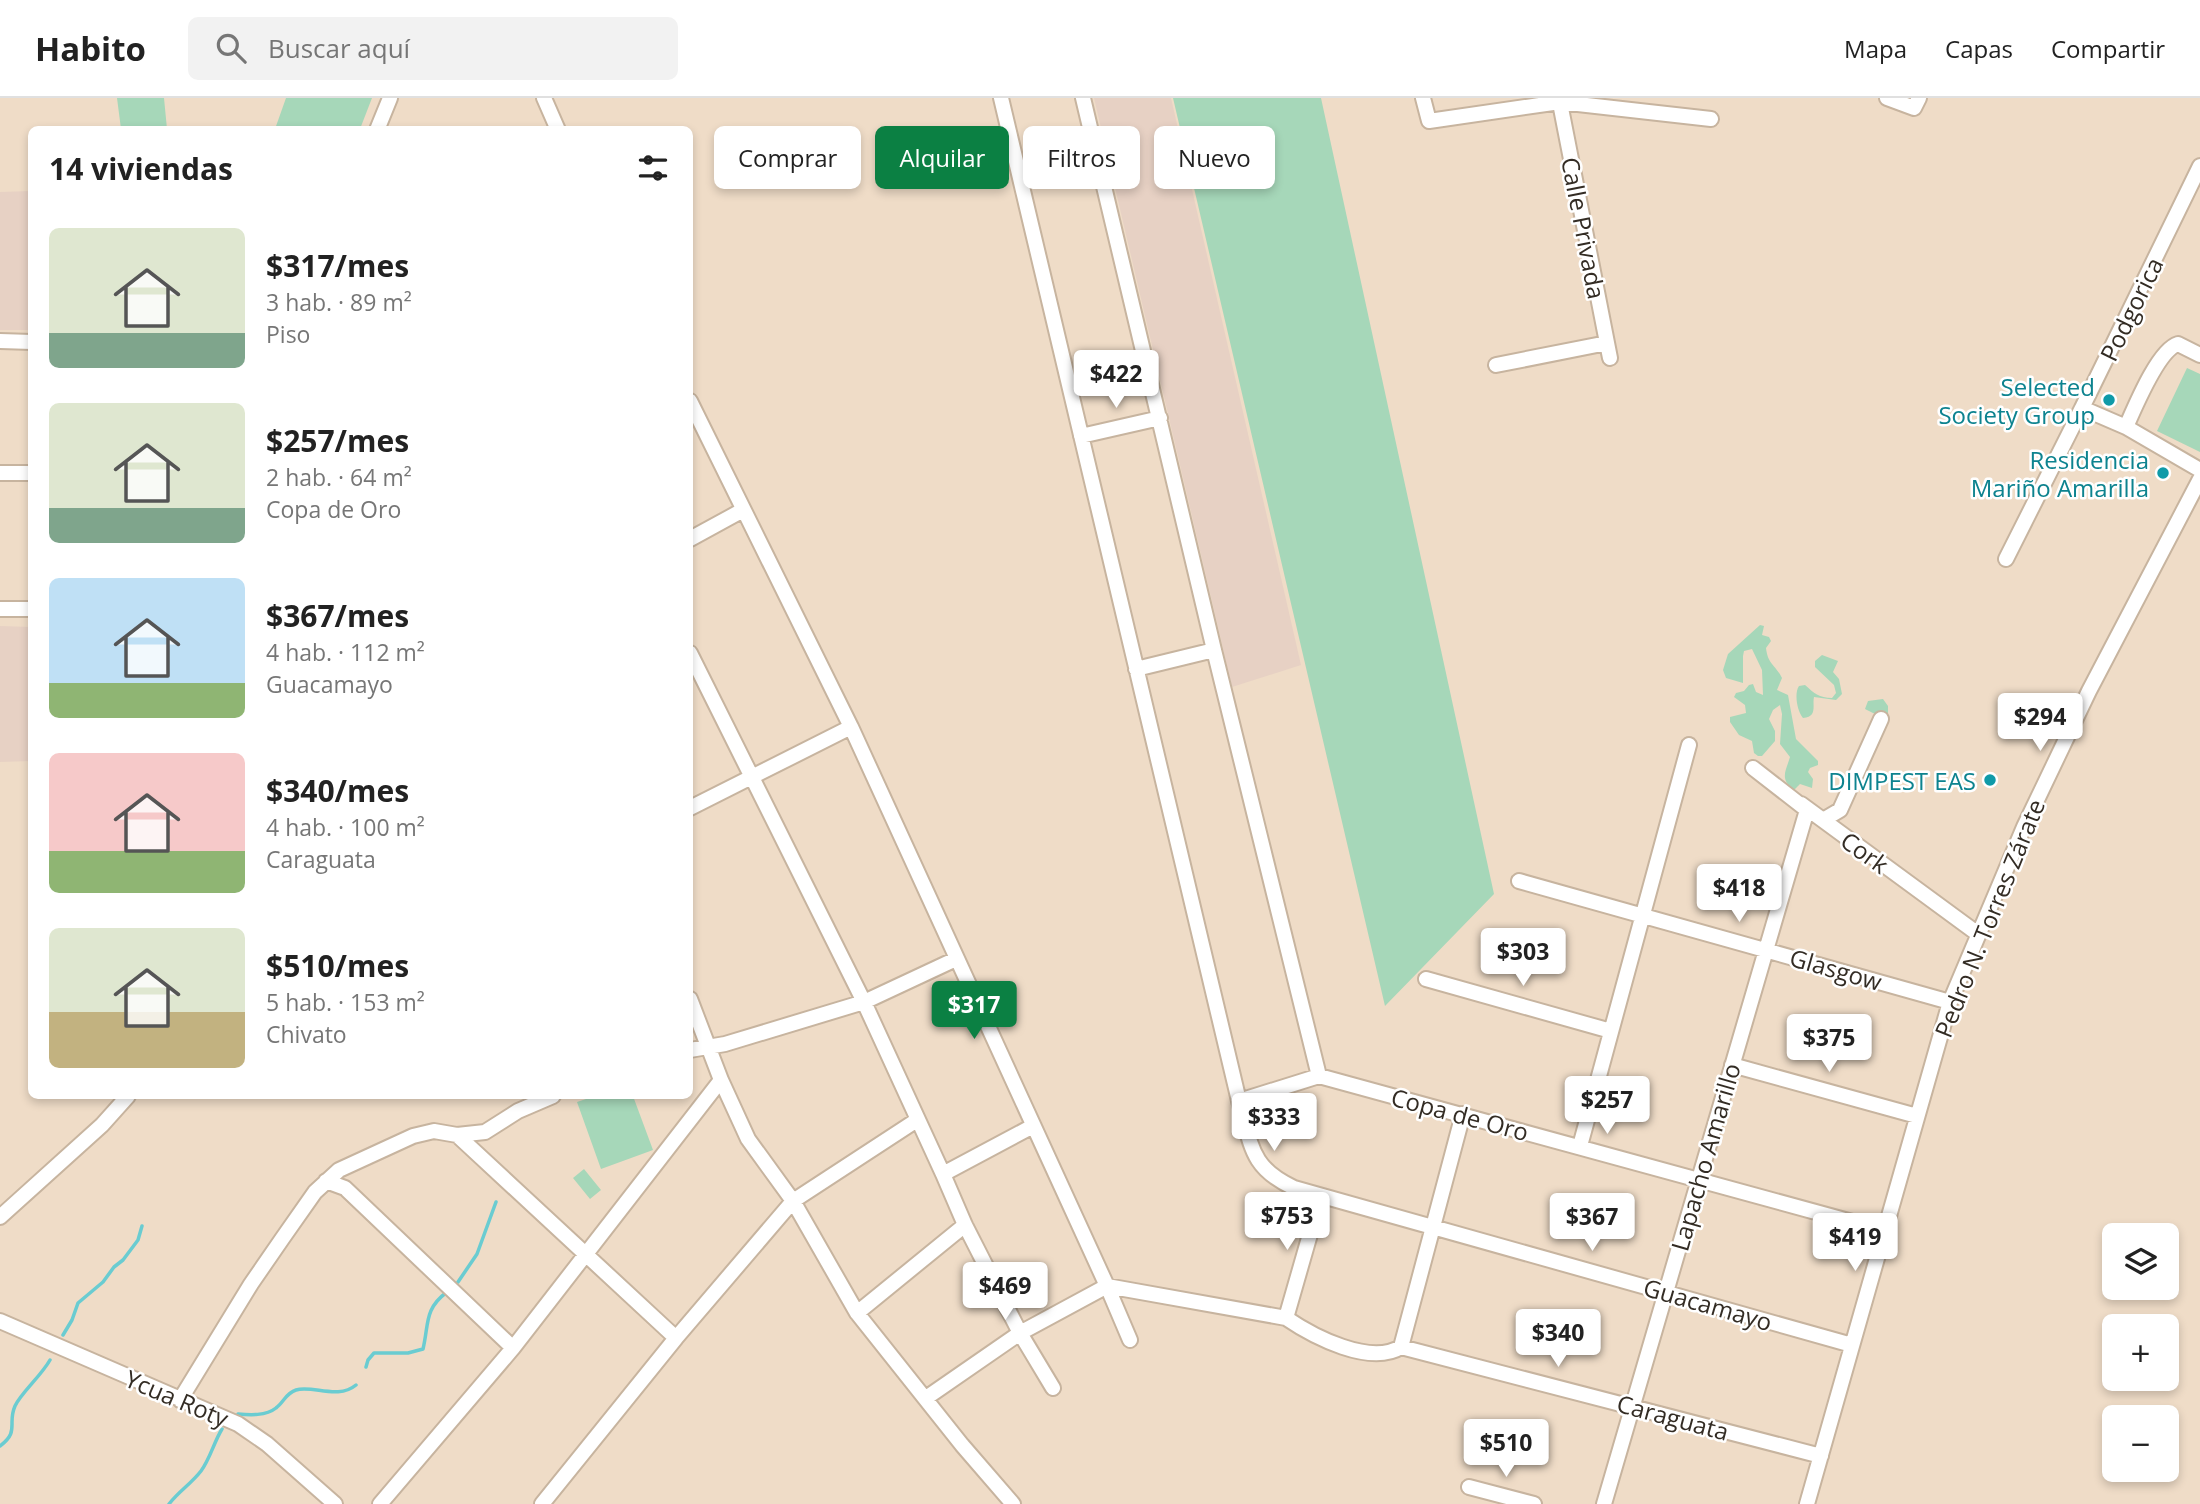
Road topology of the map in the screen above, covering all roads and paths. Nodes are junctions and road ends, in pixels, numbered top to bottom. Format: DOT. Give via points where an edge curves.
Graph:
graph roads {
  1 [pos="390,98"];
  2 [pos="544,98"];
  3 [pos="1001,98"];
  4 [pos="1083,98"];
  5 [pos="1423,98"];
  6 [pos="1887,98"];
  7 [pos="1919,98"];
  8 [pos="1559,100"];
  9 [pos="1711,119"];
  10 [pos="379,126"];
  11 [pos="556,126"];
  12 [pos="2200,166"];
  13 [pos="0,341"];
  14 [pos="28,342"];
  15 [pos="2200,355"];
  16 [pos="1496,365"];
  17 [pos="2082,408"];
  18 [pos="693,410"];
  19 [pos="1160,418"];
  20 [pos="2126,427"];
  21 [pos="1081,436"];
  22 [pos="2200,470"];
  23 [pos="0,474"];
  24 [pos="28,474"];
  25 [pos="2200,479"];
  26 [pos="743,510"];
  27 [pos="693,537"];
  28 [pos="2006,559"];
  29 [pos="0,609"];
  30 [pos="28,609"];
  31 [pos="1214,650"];
  32 [pos="693,659"];
  33 [pos="1136,669"];
  34 [pos="1881,719"];
  35 [pos="851,727"];
  36 [pos="1689,745"];
  37 [pos="752,777"];
  38 [pos="693,806"];
  39 [pos="1807,810"];
  40 [pos="1823,820"];
  41 [pos="1519,881"];
  42 [pos="1642,915"];
  43 [pos="1978,934"];
  44 [pos="1766,950"];
  45 [pos="957,959"];
  46 [pos="1426,979"];
  47 [pos="864,1002"];
  48 [pos="1950,1002"];
  49 [pos="693,1007"];
  50 [pos="1611,1031"];
  51 [pos="707,1047"];
  52 [pos="693,1049"];
  53 [pos="1732,1065"];
  54 [pos="1319,1076"];
  55 [pos="721,1080"];
  56 [pos="125,1099"];
  57 [pos="546,1099"];
  58 [pos="1239,1101"];
  59 [pos="1463,1114"];
  60 [pos="1917,1116"];
  61 [pos="917,1120"];
  62 [pos="1033,1126"];
  63 [pos="457,1135"];
  64 [pos="1580,1146"];
  65 [pos="943,1174"];
  66 [pos="1698,1179"];
  67 [pos="326,1181"];
  68 [pos="1321,1196"];
  69 [pos="793,1201"];
  70 [pos="0,1217"];
  71 [pos="964,1225"];
  72 [pos="1434,1227"];
  73 [pos="1885,1231"];
  74 [pos="586,1255"];
  75 [pos="1107,1286"];
  76 [pos="1666,1291"];
  77 [pos="857,1313"];
  78 [pos="1286,1318"];
  79 [pos="0,1321"];
  80 [pos="1020,1333"];
  81 [pos="676,1338"];
  82 [pos="1130,1340"];
  83 [pos="1852,1345"];
  84 [pos="1401,1347"];
  85 [pos="513,1348"];
  86 [pos="1053,1388"];
  87 [pos="926,1398"];
  88 [pos="180,1400"];
  89 [pos="1632,1406"];
  90 [pos="1821,1456"];
  91 [pos="1469,1487"];
  92 [pos="335,1504"];
  93 [pos="380,1504"];
  94 [pos="542,1504"];
  95 [pos="1013,1504"];
  96 [pos="1534,1504"];
  97 [pos="1604,1504"];
  98 [pos="1807,1504"];
  1 -- 10 [label="street"];
  2 -- 11 [label="street"];
  3 -- 21 [label="street, Guacamayo"];
  4 -- 19 [label="street"];
  5 -- 8 [label="street" via="1429,121"];
  6 -- 7 [label="street" via="1914,108"];
  8 -- 9 [label="street"];
  8 -- 16 [label="street, Calle Privada" via="1609,350"];
  12 -- 17 [label="street, Podgorica"];
  13 -- 14 [label="street"];
  15 -- 20 [label="street" via="2178,344 2172,346 2152,371"];
  17 -- 20 [label="street"];
  17 -- 28 [label="street, Podgorica"];
  18 -- 26 [label="street"];
  19 -- 21 [label="street"];
  19 -- 31 [label="street"];
  20 -- 22 [label="street"];
  21 -- 33 [label="street, Guacamayo"];
  23 -- 24 [label="street"];
  25 -- 43 [label="street, Pedro N. Torres Zárate" via="2089,691"];
  26 -- 27 [label="street"];
  26 -- 35 [label="street"];
  29 -- 30 [label="street"];
  31 -- 33 [label="street"];
  31 -- 54 [label="street"];
  32 -- 37 [label="street"];
  33 -- 58 [label="street, Guacamayo"];
  34 -- 40 [label="street" via="1840,810"];
  35 -- 37 [label="street"];
  35 -- 45 [label="street"];
  36 -- 42 [label="street"];
  37 -- 38 [label="street"];
  37 -- 47 [label="street"];
  39 -- 40 [label="street, Cork" via="1753,768"];
  39 -- 44 [label="street, Lapacho Amarillo"];
  40 -- 43 [label="street, Cork"];
  41 -- 42 [label="street, Glasgow"];
  42 -- 44 [label="street, Glasgow"];
  42 -- 50 [label="street"];
  43 -- 48 [label="street, Pedro N. Torres Zárate"];
  44 -- 48 [label="street, Glasgow"];
  44 -- 53 [label="street, Lapacho Amarillo"];
  45 -- 47 [label="street"];
  45 -- 62 [label="street"];
  46 -- 50 [label="street"];
  47 -- 51 [label="street"];
  47 -- 61 [label="street"];
  48 -- 60 [label="street, Pedro N. Torres Zárate"];
  49 -- 51 [label="street"];
  50 -- 64 [label="street"];
  51 -- 52 [label="street"];
  51 -- 55 [label="street"];
  53 -- 60 [label="street"];
  53 -- 66 [label="street, Lapacho Amarillo"];
  54 -- 58 [label="street"];
  54 -- 59 [label="street, Copa de Oro"];
  55 -- 69 [label="street" via="748,1139"];
  55 -- 74 [label="street"];
  56 -- 70 [label="street"];
  57 -- 63 [label="street" via="485,1132"];
  58 -- 68 [label="street, Guacamayo" via="1255,1157 1264,1169 1294,1188"];
  59 -- 64 [label="street, Copa de Oro"];
  59 -- 72 [label="street"];
  60 -- 73 [label="street, Pedro N. Torres Zárate"];
  61 -- 65 [label="street"];
  61 -- 69 [label="street"];
  62 -- 65 [label="street"];
  62 -- 75 [label="street"];
  63 -- 67 [label="street" via="434,1130 413,1136 339,1170"];
  63 -- 74 [label="street"];
  64 -- 66 [label="street, Copa de Oro"];
  65 -- 71 [label="street"];
  66 -- 73 [label="street, Copa de Oro"];
  66 -- 76 [label="street, Lapacho Amarillo"];
  67 -- 85 [label="street" via="345,1188"];
  67 -- 88 [label="street" via="258,1273"];
  68 -- 72 [label="street, Guacamayo"];
  68 -- 78 [label="street"];
  69 -- 77 [label="street"];
  69 -- 81 [label="street"];
  71 -- 77 [label="street"];
  71 -- 80 [label="street"];
  72 -- 76 [label="street, Guacamayo"];
  72 -- 84 [label="street"];
  73 -- 83 [label="street, Pedro N. Torres Zárate"];
  74 -- 81 [label="street"];
  74 -- 85 [label="street"];
  75 -- 78 [label="street, Caraguata"];
  75 -- 80 [label="street"];
  75 -- 82 [label="street"];
  76 -- 83 [label="street, Guacamayo"];
  76 -- 89 [label="street, Lapacho Amarillo"];
  77 -- 87 [label="street"];
  78 -- 84 [label="street, Caraguata" via="1352,1349 1374,1354"];
  79 -- 88 [label="street, Ycua Roty"];
  80 -- 86 [label="street"];
  80 -- 87 [label="street"];
  81 -- 94 [label="street"];
  83 -- 90 [label="street, Pedro N. Torres Zárate"];
  84 -- 89 [label="street, Caraguata"];
  85 -- 93 [label="street"];
  87 -- 95 [label="street"];
  88 -- 92 [label="street, Ycua Roty" via="238,1424"];
  89 -- 90 [label="street, Caraguata"];
  89 -- 97 [label="street, Lapacho Amarillo"];
  90 -- 98 [label="street, Pedro N. Torres Zárate"];
  91 -- 96 [label="street"];
}
